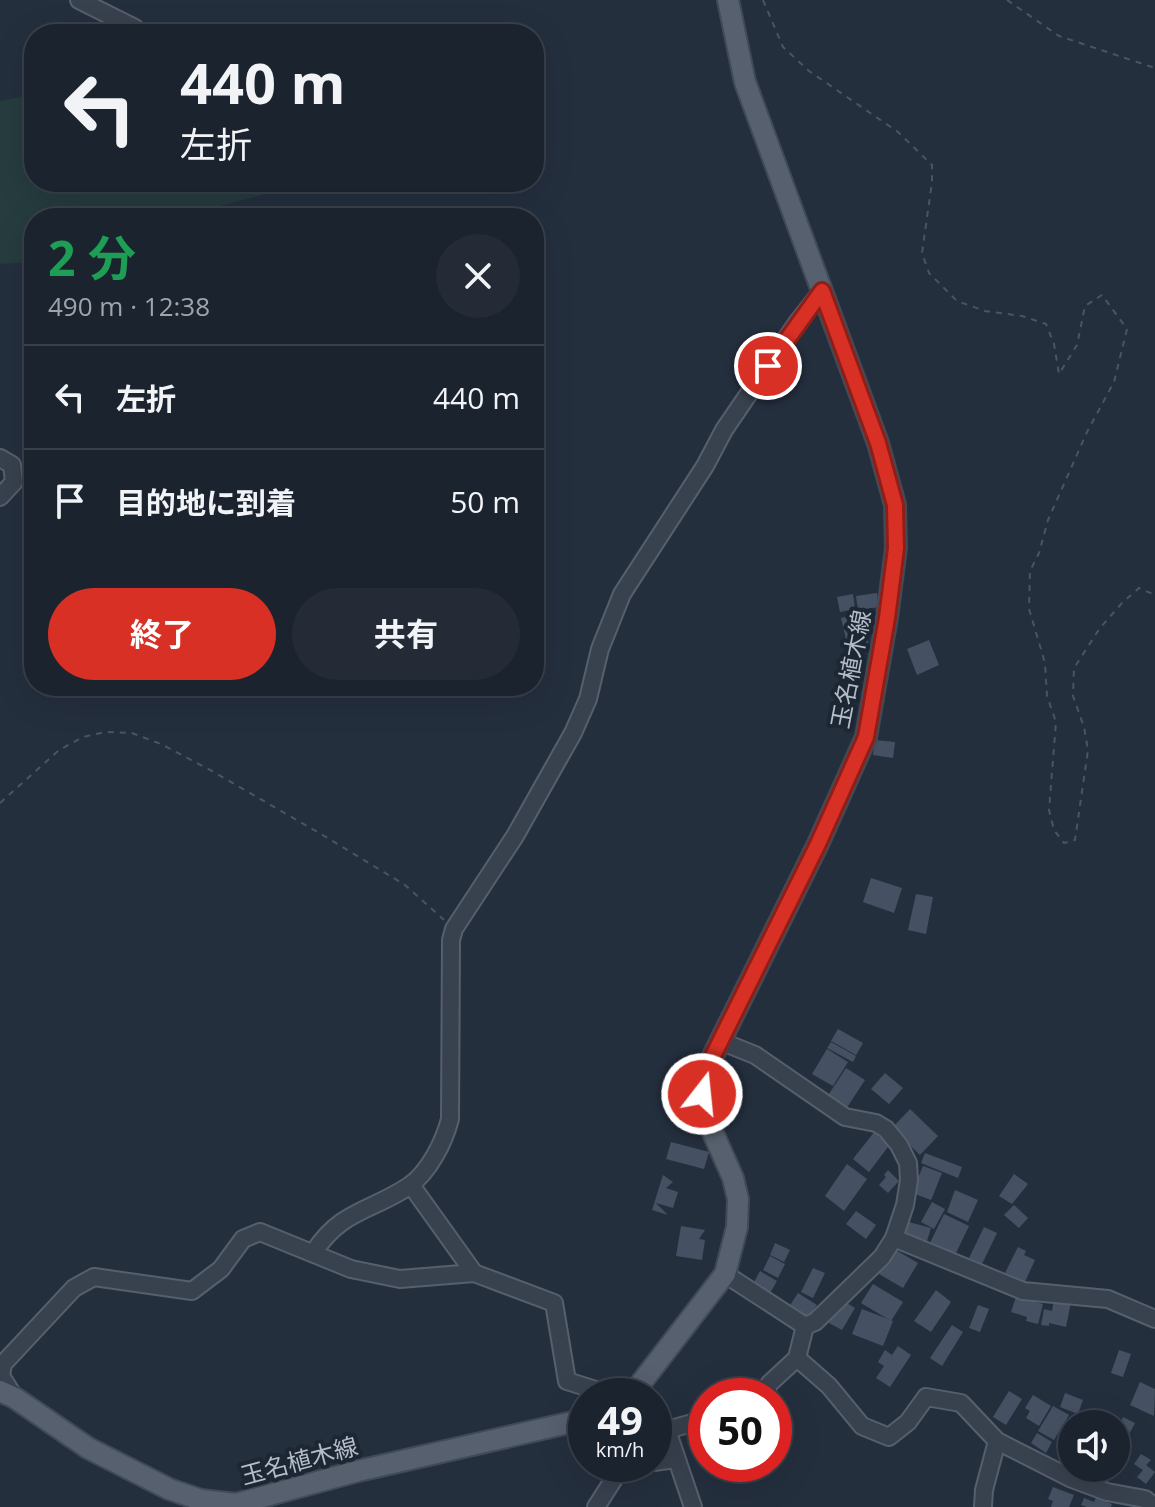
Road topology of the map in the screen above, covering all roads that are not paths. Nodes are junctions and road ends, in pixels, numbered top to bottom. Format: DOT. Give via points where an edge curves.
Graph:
graph roads {
  1 [pos="79,0"];
  2 [pos="728,0"];
  3 [pos="127,24"];
  4 [pos="822,291"];
  5 [pos="0,458"];
  6 [pos="0,497"];
  7 [pos="720,1041"];
  8 [pos="411,1185"];
  9 [pos="894,1238"];
  10 [pos="314,1252"];
  11 [pos="474,1273"];
  12 [pos="725,1274"];
  13 [pos="1155,1319"];
  14 [pos="805,1326"];
  15 [pos="797,1358"];
  16 [pos="645,1378"];
  17 [pos="775,1378"];
  18 [pos="568,1381"];
  19 [pos="7,1395"];
  20 [pos="568,1423"];
  21 [pos="997,1441"];
  22 [pos="672,1453"];
  23 [pos="672,1459"];
  24 [pos="675,1459"];
  25 [pos="612,1482"];
  26 [pos="596,1507"];
  27 [pos="693,1507"];
  28 [pos="983,1507"];
  29 [pos="1155,1507"];
  1 -- 3 [label="street"];
  2 -- 4 [label="main road, 玉名植木線" via="745,82"];
  4 -- 7 [label="main road, 玉名植木線" via="895,505 896,548 887,618 866,737"];
  4 -- 8 [label="street" via="724,430 622,594 573,733 454,929 450,1119 435,1156"];
  5 -- 6 [label="street" via="12,465 14,482"];
  7 -- 9 [label="street" via="755,1055 845,1117 886,1129 908,1163 905,1205"];
  7 -- 12 [label="main road, 玉名植木線" via="702,1094 738,1199"];
  8 -- 10 [label="street" via="327,1232"];
  8 -- 11 [label="street"];
  9 -- 13 [label="street" via="1023,1291 1108,1299"];
  9 -- 14 [label="street" via="882,1257"];
  10 -- 11 [label="street" via="351,1269 400,1279"];
  10 -- 19 [label="street" via="260,1232 243,1239 221,1269 192,1291 94,1277 74,1288 3,1364"];
  11 -- 18 [label="street" via="554,1303"];
  12 -- 14 [label="street"];
  12 -- 16 [label="main road, 玉名植木線"];
  14 -- 15 [label="street"];
  15 -- 17 [label="street"];
  15 -- 21 [label="street" via="862,1426 889,1437 926,1397 961,1403"];
  19 -- 20 [label="main road, 玉名植木線" via="88,1448 169,1489 236,1504"];
  21 -- 28 [label="street"];
  21 -- 29 [label="street" via="1072,1479 1145,1499"];
  22 -- 24 [label="street"];
  23 -- 24 [label="street"];
  24 -- 27 [label="street"];
  25 -- 26 [label="street"];
}
